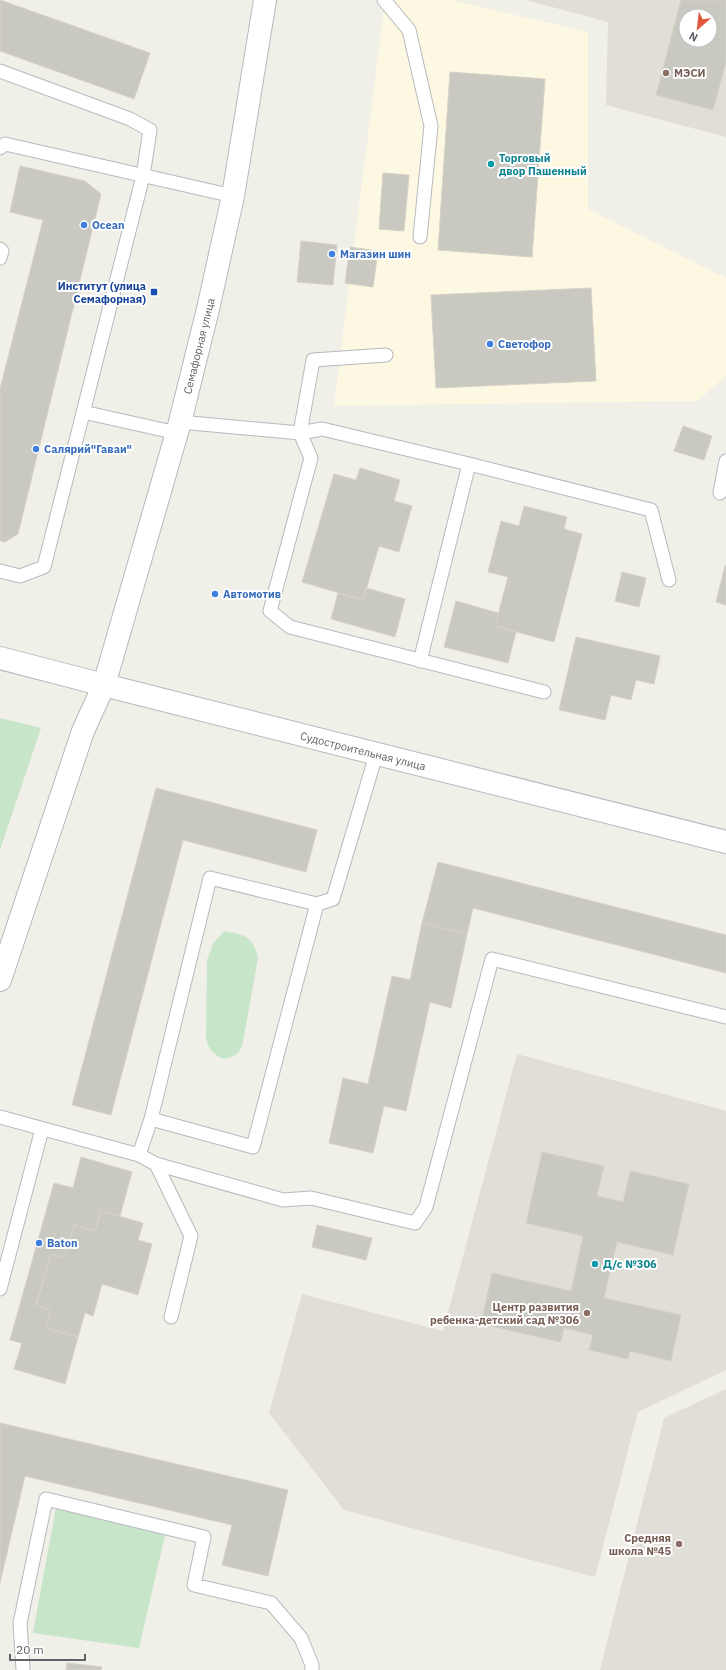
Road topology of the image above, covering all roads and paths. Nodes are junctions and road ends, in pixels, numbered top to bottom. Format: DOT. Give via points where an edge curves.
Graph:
graph roads {
  1 [pos="265,0"];
  2 [pos="384,0"];
  3 [pos="0,71"];
  4 [pos="0,148"];
  5 [pos="143,176"];
  6 [pos="233,196"];
  7 [pos="420,237"];
  8 [pos="0,249"];
  9 [pos="0,258"];
  10 [pos="386,354"];
  11 [pos="83,412"];
  12 [pos="178,427"];
  13 [pos="300,433"];
  14 [pos="726,461"];
  15 [pos="468,464"];
  16 [pos="720,493"];
  17 [pos="0,570"];
  18 [pos="669,580"];
  19 [pos="0,658"];
  20 [pos="420,661"];
  21 [pos="104,685"];
  22 [pos="544,692"];
  23 [pos="376,755"];
  24 [pos="726,842"];
  25 [pos="317,904"];
  26 [pos="2,968"];
  27 [pos="726,1017"];
  28 [pos="0,1117"];
  29 [pos="150,1119"];
  30 [pos="42,1129"];
  31 [pos="139,1155"];
  32 [pos="156,1164"];
  33 [pos="0,1289"];
  34 [pos="171,1317"];
  35 [pos="23,1670"];
  36 [pos="312,1670"];
  1 -- 6 [label="main road, Семафорная улица"];
  2 -- 7 [label="lane" via="409,30 431,126"];
  3 -- 5 [label="lane" via="130,119 150,130"];
  4 -- 5 [label="lane" via="5,144"];
  5 -- 6 [label="lane"];
  5 -- 11 [label="lane"];
  6 -- 12 [label="main road, Семафорная улица"];
  8 -- 9 [label="lane"];
  10 -- 13 [label="lane" via="313,360"];
  11 -- 12 [label="lane"];
  11 -- 17 [label="lane" via="44,567 20,576"];
  12 -- 13 [label="lane"];
  12 -- 21 [label="main road, Семафорная улица"];
  13 -- 15 [label="lane" via="322,429"];
  13 -- 20 [label="lane" via="311,458 270,611 290,627"];
  14 -- 16 [label="lane"];
  15 -- 18 [label="lane" via="650,510"];
  15 -- 20 [label="lane"];
  19 -- 21 [label="main road, Судостроительная улица"];
  20 -- 22 [label="lane"];
  21 -- 23 [label="main road, Судостроительная улица"];
  21 -- 26 [label="main road, Семафорная улица" via="82,731"];
  23 -- 24 [label="main road, Судостроительная улица"];
  23 -- 25 [label="lane" via="333,899"];
  25 -- 29 [label="lane" via="253,1147"];
  25 -- 29 [label="lane" via="210,878"];
  27 -- 32 [label="lane" via="492,959 426,1207 415,1223 311,1198 283,1200"];
  28 -- 30 [label="lane"];
  29 -- 31 [label="lane"];
  30 -- 31 [label="lane"];
  30 -- 33 [label="lane"];
  31 -- 32 [label="lane"];
  32 -- 34 [label="lane" via="191,1236"];
  35 -- 36 [label="lane" via="20,1623 46,1499 204,1537 194,1585 271,1603 301,1638"];
}
